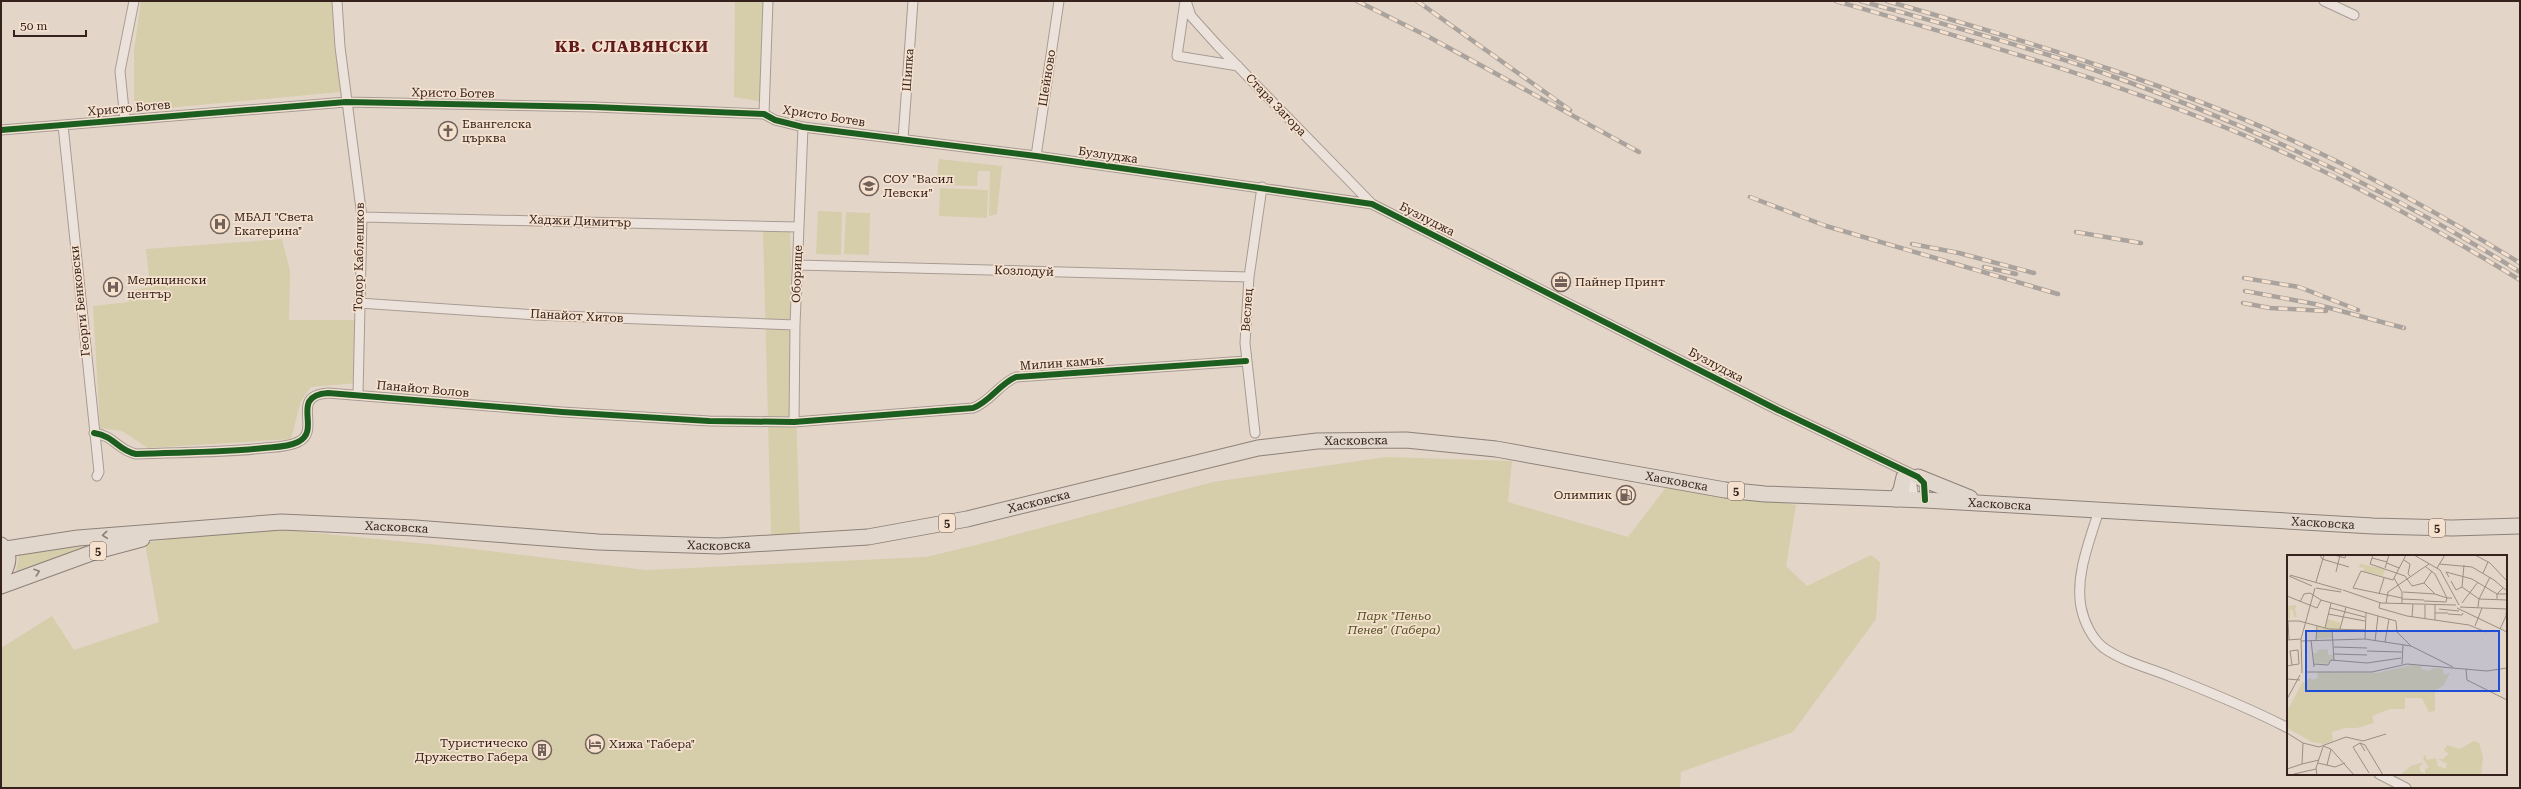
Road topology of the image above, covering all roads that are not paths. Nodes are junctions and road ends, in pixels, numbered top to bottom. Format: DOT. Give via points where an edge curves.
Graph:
graph roads {
  1 [pos="134,1"];
  2 [pos="337,1"];
  3 [pos="768,1"];
  4 [pos="913,1"];
  5 [pos="1059,1"];
  6 [pos="1186,1"];
  7 [pos="2324,1"];
  8 [pos="2354,15"];
  9 [pos="1238,66"];
  10 [pos="346,102"];
  11 [pos="764,114"];
  12 [pos="125,120"];
  13 [pos="63,125"];
  14 [pos="802,127"];
  15 [pos="1,130"];
  16 [pos="902,139"];
  17 [pos="1036,156"];
  18 [pos="1262,187"];
  19 [pos="1372,204"];
  20 [pos="362,217"];
  21 [pos="798,227"];
  22 [pos="798,265"];
  23 [pos="1250,277"];
  24 [pos="359,303"];
  25 [pos="795,325"];
  26 [pos="1246,361"];
  27 [pos="358,395"];
  28 [pos="794,422"];
  29 [pos="94,433"];
  30 [pos="1255,433"];
  31 [pos="1906,473"];
  32 [pos="97,476"];
  33 [pos="1896,499"];
  34 [pos="1919,500"];
  35 [pos="1996,504"];
  36 [pos="2099,510"];
  37 [pos="199,526"];
  38 [pos="2520,526"];
  39 [pos="3,547"];
  40 [pos="1,577"];
  41 [pos="1,586"];
  42 [pos="2287,728"];
  43 [pos="2381,775"];
  44 [pos="2406,788"];
  1 -- 12 [label="street" via="120,71"];
  2 -- 10 [label="street, Тодор Каблешков"];
  3 -- 11 [label="street"];
  4 -- 16 [label="street, Шипка"];
  5 -- 17 [label="street, Шейново"];
  6 -- 9 [label="street, Стара Загора" via="1191,16"];
  6 -- 9 [label="street" via="1177,56"];
  7 -- 8 [label="street"];
  9 -- 19 [label="street, Стара Загора"];
  10 -- 11 [label="street, Христо Ботев" via="594,107"];
  10 -- 12 [label="street, Христо Ботев"];
  10 -- 20 [label="street, Тодор Каблешков"];
  11 -- 14 [label="street, Христо Ботев" via="775,120"];
  12 -- 13 [label="street, Христо Ботев"];
  13 -- 15 [label="street, Христо Ботев"];
  13 -- 29 [label="street, Георги Бенковски"];
  14 -- 16 [label="street, Христо Ботев"];
  14 -- 21 [label="street, Оборище"];
  16 -- 17 [label="street, Бузлуджа"];
  17 -- 18 [label="street, Бузлуджа"];
  18 -- 19 [label="street, Бузлуджа"];
  18 -- 23 [label="street, Веслец"];
  19 -- 31 [label="street, Бузлуджа"];
  20 -- 21 [label="street, Хаджи Димитър"];
  20 -- 24 [label="street, Тодор Каблешков"];
  21 -- 22 [label="street, Оборище"];
  22 -- 23 [label="street, Козлодуй"];
  22 -- 25 [label="street, Оборище"];
  23 -- 26 [label="street, Веслец"];
  24 -- 25 [label="street, Панайот Хитов" via="544,315"];
  24 -- 27 [label="street, Тодор Каблешков"];
  25 -- 28 [label="street, Оборище"];
  26 -- 28 [label="street, Милин камък" via="1016,377 1002,385 984,403 973,408"];
  26 -- 30 [label="street, Веслец"];
  27 -- 28 [label="street, Панайот Волов" via="622,416"];
  27 -- 29 [label="street, Панайот Волов" via="328,393 310,397 308,427 304,436 299,442 288,446 136,454 127,452 112,438"];
  29 -- 32 [label="street, Георги Бенковски"];
  31 -- 33 [label="main road"];
  31 -- 34 [label="street"];
  31 -- 34 [label="street" via="1924,483"];
  31 -- 35 [label="main road" via="1953,492"];
  33 -- 34 [label="main road, Хасковска / 5"];
  33 -- 37 [label="main road, Хасковска / 5" via="1725,490 1489,449 1406,440 1317,440 1236,453 1045,501 916,529 868,537 804,542 719,546 629,543 323,522"];
  34 -- 35 [label="main road, Хасковска / 5"];
  35 -- 36 [label="main road, Хасковска / 5"];
  36 -- 38 [label="main road, Хасковска / 5" via="2452,528"];
  36 -- 42 [label="street" via="2084,563 2080,593 2081,608 2092,636 2104,648 2133,664 2173,677"];
  37 -- 39 [label="main road, Хасковска / 5, one-way"];
  41 -- 37 [label="main road, Хасковска / 5, one-way" via="114,546"];
  39 -- 40 [label="main road, 5" via="7,565"];
  43 -- 44 [label="street"];
}
